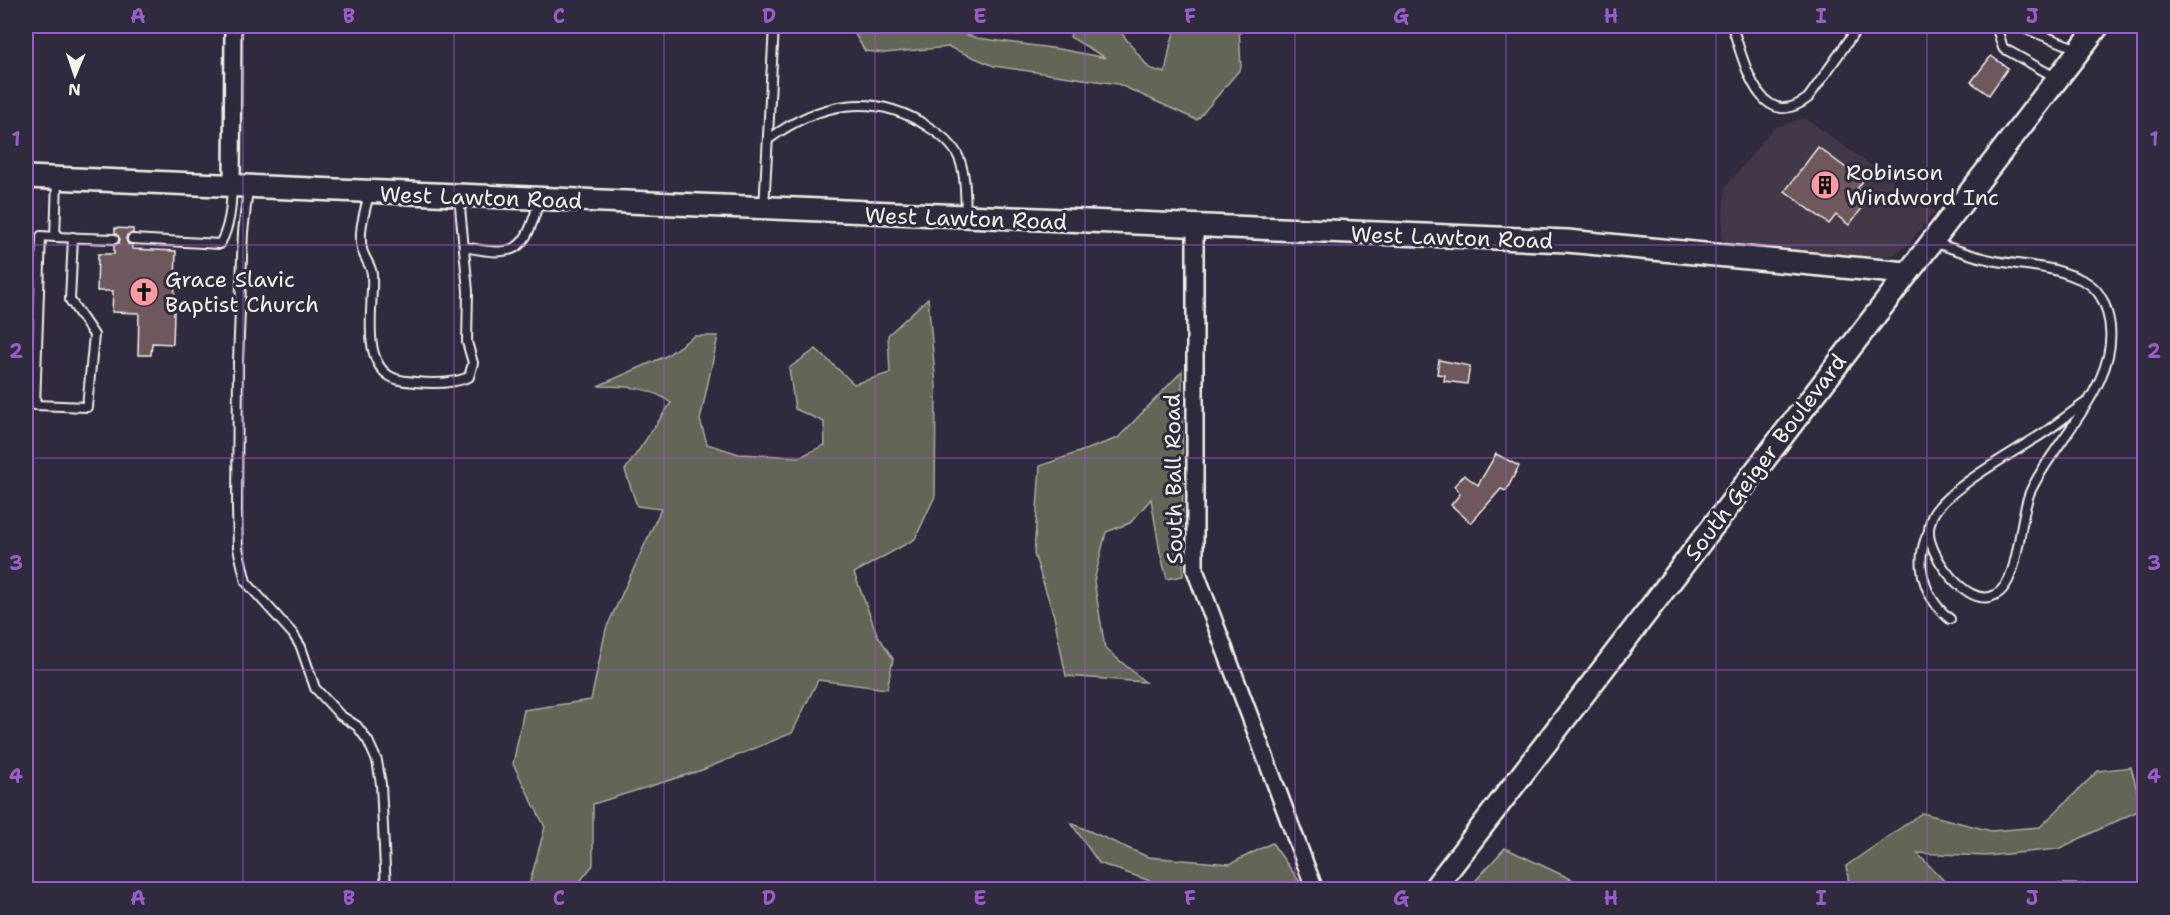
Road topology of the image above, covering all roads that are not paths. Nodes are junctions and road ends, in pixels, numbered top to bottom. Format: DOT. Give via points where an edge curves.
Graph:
graph roads {
  1 [pos="233,26"];
  2 [pos="774,26"];
  3 [pos="1732,26"];
  4 [pos="1858,26"];
  5 [pos="2008,26"];
  6 [pos="2018,26"];
  7 [pos="2098,26"];
  8 [pos="1993,28"];
  9 [pos="2079,50"];
  10 [pos="2057,78"];
  11 [pos="769,139"];
  12 [pos="26,177"];
  13 [pos="57,178"];
  14 [pos="240,187"];
  15 [pos="369,193"];
  16 [pos="459,196"];
  17 [pos="539,200"];
  18 [pos="764,209"];
  19 [pos="966,218"];
  20 [pos="1195,227"];
  21 [pos="55,237"];
  22 [pos="74,237"];
  23 [pos="114,239"];
  24 [pos="132,240"];
  25 [pos="1930,241"];
  26 [pos="465,247"];
  27 [pos="1906,273"];
  28 [pos="2088,400"];
  29 [pos="1929,531"];
  30 [pos="1950,619"];
  31 [pos="386,890"];
  32 [pos="1315,890"];
  33 [pos="1433,890"];
  1 -- 14 [label="street"];
  2 -- 11 [label="lane"];
  3 -- 4 [label="lane" via="1760,97 1784,109 1808,98"];
  5 -- 8 [label="lane"];
  6 -- 9 [label="lane"];
  7 -- 9 [label="street, South Geiger Boulevard"];
  8 -- 10 [label="lane" via="2003,48"];
  9 -- 10 [label="street, South Geiger Boulevard"];
  10 -- 25 [label="street, South Geiger Boulevard"];
  11 -- 18 [label="lane"];
  11 -- 19 [label="lane" via="800,119 848,105 868,104 911,115 939,134 959,158"];
  12 -- 13 [label="street, West Lawton Road"];
  13 -- 14 [label="street, West Lawton Road"];
  13 -- 21 [label="lane"];
  14 -- 15 [label="street, West Lawton Road"];
  14 -- 24 [label="lane" via="220,244"];
  14 -- 31 [label="lane" via="243,232 238,548 246,582 293,634 315,688 340,715 357,726 377,760"];
  15 -- 16 [label="street, West Lawton Road"];
  15 -- 26 [label="lane" via="361,237 372,274 370,327 377,358 390,376 433,384 469,377 473,363 467,342"];
  16 -- 17 [label="street, West Lawton Road"];
  16 -- 26 [label="lane"];
  17 -- 18 [label="street, West Lawton Road"];
  17 -- 26 [label="lane" via="531,230 521,245 492,253"];
  18 -- 19 [label="street, West Lawton Road"];
  19 -- 20 [label="street, West Lawton Road"];
  20 -- 27 [label="street, West Lawton Road" via="1567,241"];
  20 -- 32 [label="street, South Ball Road" via="1195,570"];
  21 -- 22 [label="lane"];
  21 -- 22 [label="lane" via="41,236 35,405 87,407 94,335 70,300"];
  22 -- 23 [label="lane"];
  25 -- 27 [label="street, South Geiger Boulevard"];
  25 -- 28 [label="lane" via="1987,260 2047,268 2094,287 2103,299 2109,319 2110,344 2107,362"];
  27 -- 33 [label="street, South Geiger Boulevard"];
  28 -- 29 [label="lane" via="1949,496 1933,515"];
  28 -- 29 [label="lane" via="2031,488 2016,557 2000,592 1983,597 1971,594 1956,582 1936,554"];
  29 -- 30 [label="lane" via="1922,555 1923,578 1930,599"];
}
